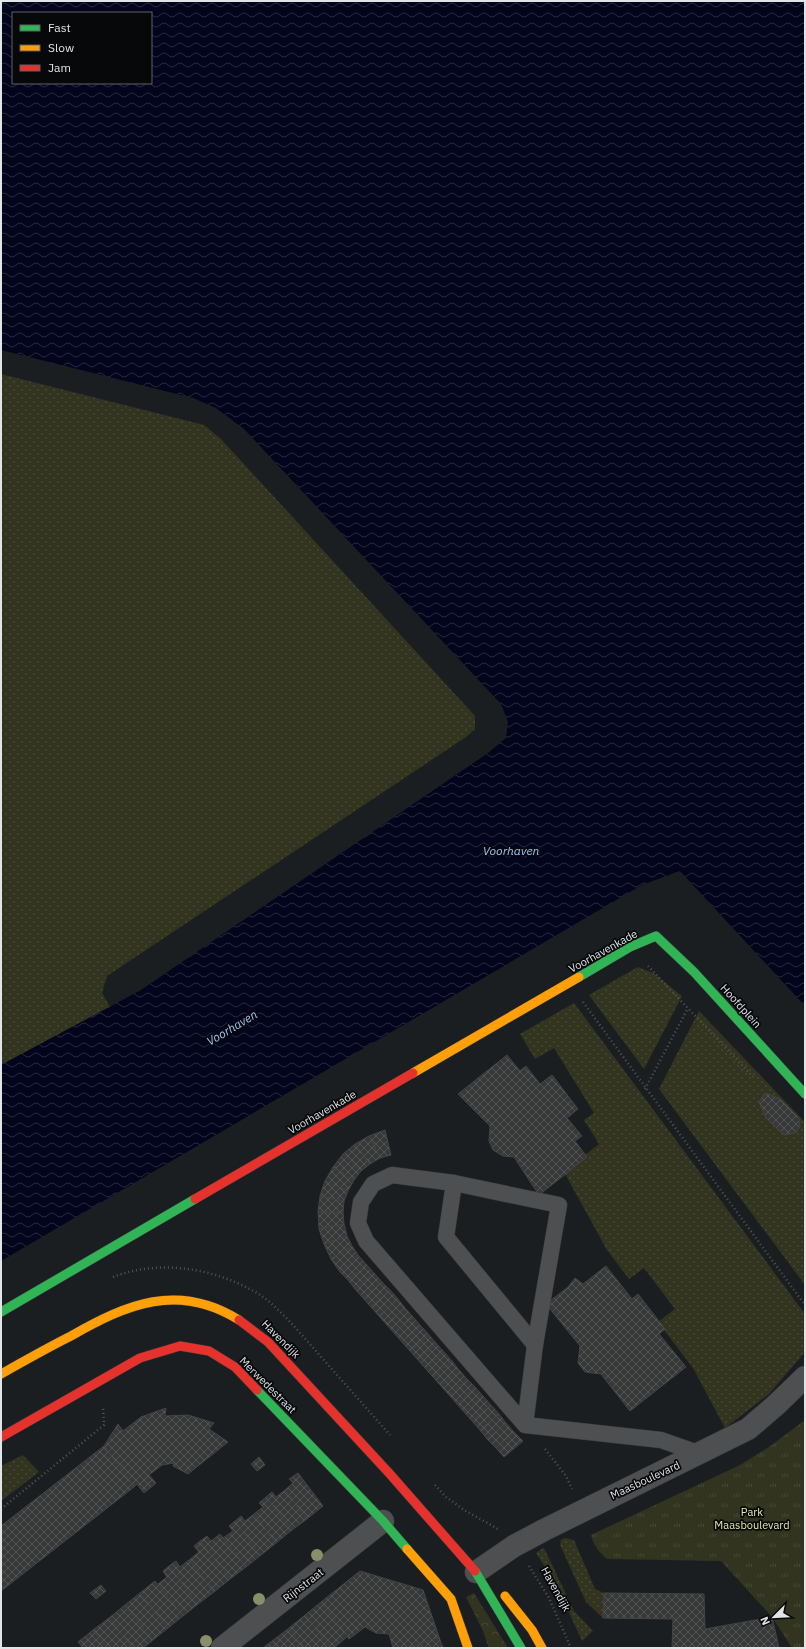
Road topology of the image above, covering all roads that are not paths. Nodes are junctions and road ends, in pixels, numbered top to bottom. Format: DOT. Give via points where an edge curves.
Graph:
graph roads {
  1 [pos="656,936"];
  2 [pos="805,1094"];
  3 [pos="454,1183"];
  4 [pos="1,1312"];
  5 [pos="535,1345"];
  6 [pos="1,1374"];
  7 [pos="805,1377"];
  8 [pos="525,1425"];
  9 [pos="1,1437"];
  10 [pos="701,1454"];
  11 [pos="383,1521"];
  12 [pos="476,1572"];
  13 [pos="222,1648"];
  14 [pos="468,1648"];
  15 [pos="521,1648"];
  16 [pos="542,1648"];
  1 -- 2 [label="street, Hoofdplein" via="694,972"];
  1 -- 4 [label="street, Voorhavenkade" via="630,947"];
  3 -- 5 [label="lane" via="446,1237"];
  3 -- 5 [label="lane" via="559,1205"];
  3 -- 8 [label="lane" via="392,1175 373,1184 361,1202 358,1223 366,1241"];
  5 -- 8 [label="lane"];
  6 -- 12 [label="street, Havendijk" via="124,1307 171,1300 202,1303 219,1309 238,1317 268,1342"];
  7 -- 10 [label="street, Maasboulevard" via="748,1430"];
  8 -- 10 [label="lane" via="661,1440"];
  9 -- 11 [label="street, Merwedestraat" via="140,1358 180,1346 209,1351 235,1367"];
  10 -- 12 [label="street, Maasboulevard" via="582,1510 514,1546"];
  11 -- 13 [label="street, Rijnstraat"];
  11 -- 14 [label="street" via="451,1599"];
  12 -- 15 [label="street, Havendijk"];
  12 -- 16 [label="street, Havendijk" via="508,1599 532,1630"];
}
